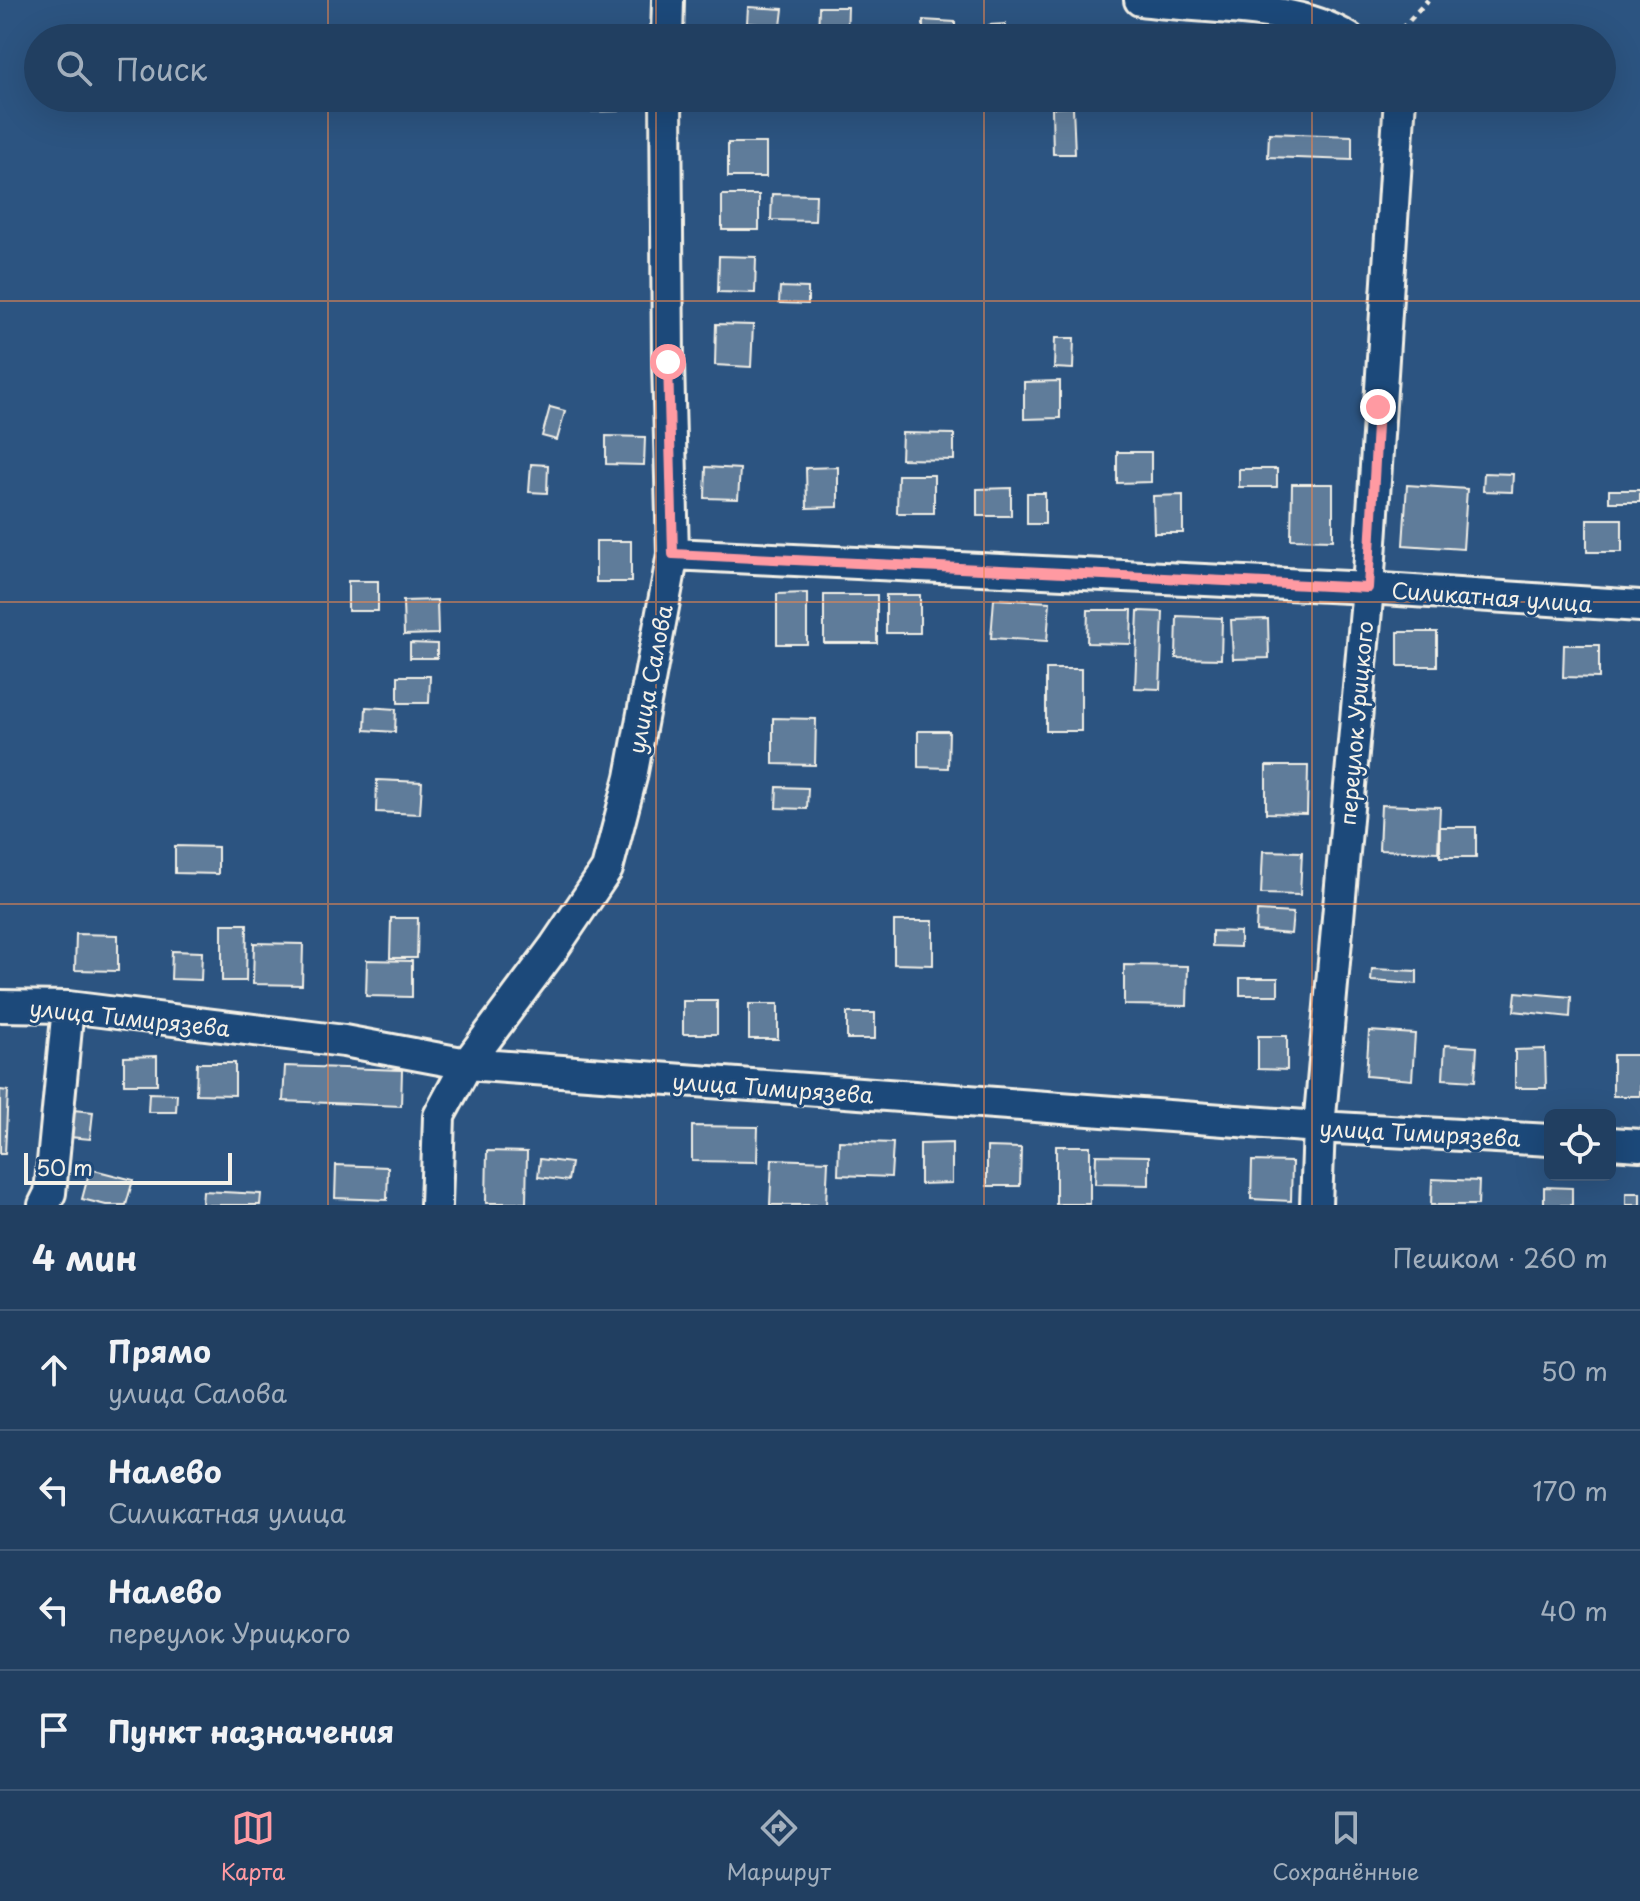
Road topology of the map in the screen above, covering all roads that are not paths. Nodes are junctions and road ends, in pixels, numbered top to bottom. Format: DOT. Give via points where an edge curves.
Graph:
graph roads {
  1 [pos="668,0"];
  2 [pos="1140,0"];
  3 [pos="667,24"];
  4 [pos="1317,24"];
  5 [pos="666,112"];
  6 [pos="1399,112"];
  7 [pos="673,554"];
  8 [pos="1368,588"];
  9 [pos="1640,606"];
  10 [pos="0,1006"];
  11 [pos="68,1007"];
  12 [pos="467,1064"];
  13 [pos="1319,1127"];
  14 [pos="1544,1140"];
  15 [pos="1616,1143"];
  16 [pos="1640,1145"];
  17 [pos="44,1205"];
  18 [pos="436,1205"];
  19 [pos="1316,1205"];
  1 -- 3 [label="street"];
  2 -- 4 [label="street" via="1294,16"];
  5 -- 7 [label="street, улица Салова"];
  6 -- 8 [label="street, переулок Урицкого"];
  7 -- 8 [label="street, Силикатная улица"];
  7 -- 12 [label="street, улица Салова" via="631,777 607,869"];
  8 -- 9 [label="street, Силикатная улица"];
  8 -- 13 [label="street, переулок Урицкого"];
  10 -- 11 [label="street, улица Тимирязева"];
  11 -- 12 [label="street, улица Тимирязева" via="344,1041"];
  11 -- 17 [label="street" via="50,1193"];
  12 -- 13 [label="street, улица Тимирязева"];
  12 -- 18 [label="street, улица Салова" via="439,1116"];
  13 -- 14 [label="street, улица Тимирязева"];
  13 -- 19 [label="street, переулок Урицкого"];
  15 -- 16 [label="street"];
}
